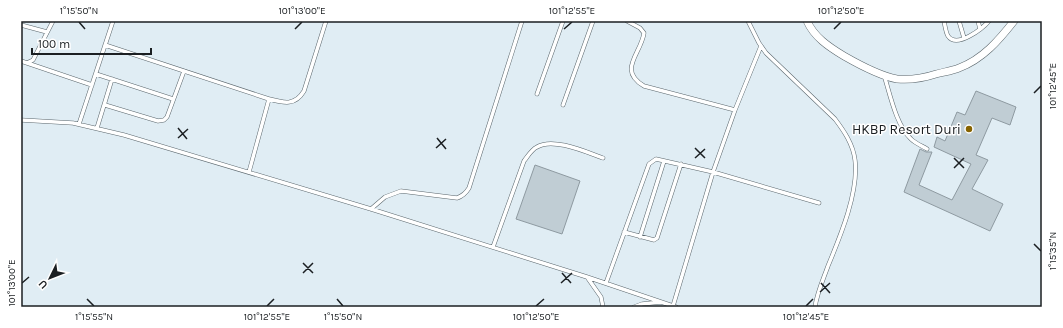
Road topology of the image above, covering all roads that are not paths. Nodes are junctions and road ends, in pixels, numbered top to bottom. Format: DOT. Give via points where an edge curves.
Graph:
graph roads {
  1 [pos="53,21"];
  2 [pos="113,21"];
  3 [pos="326,21"];
  4 [pos="522,21"];
  5 [pos="563,21"];
  6 [pos="593,21"];
  7 [pos="627,21"];
  8 [pos="748,21"];
  9 [pos="807,21"];
  10 [pos="944,21"];
  11 [pos="959,21"];
  12 [pos="978,21"];
  13 [pos="989,21"];
  14 [pos="1014,21"];
  15 [pos="21,25"];
  16 [pos="980,29"];
  17 [pos="47,32"];
  18 [pos="964,38"];
  19 [pos="105,45"];
  20 [pos="761,46"];
  21 [pos="21,62"];
  22 [pos="27,62"];
  23 [pos="184,71"];
  24 [pos="96,74"];
  25 [pos="884,75"];
  26 [pos="112,79"];
  27 [pos="92,85"];
  28 [pos="537,94"];
  29 [pos="173,99"];
  30 [pos="269,99"];
  31 [pos="105,105"];
  32 [pos="563,105"];
  33 [pos="735,110"];
  34 [pos="21,120"];
  35 [pos="79,124"];
  36 [pos="96,128"];
  37 [pos="927,149"];
  38 [pos="603,158"];
  39 [pos="664,161"];
  40 [pos="681,164"];
  41 [pos="249,172"];
  42 [pos="713,172"];
  43 [pos="819,203"];
  44 [pos="371,209"];
  45 [pos="624,232"];
  46 [pos="640,237"];
  47 [pos="493,247"];
  48 [pos="587,277"];
  49 [pos="606,283"];
  50 [pos="816,299"];
  51 [pos="662,302"];
  52 [pos="603,307"];
  53 [pos="634,307"];
  54 [pos="675,307"];
  55 [pos="811,307"];
  56 [pos="815,307"];
  1 -- 17 [label="lane"];
  2 -- 19 [label="lane"];
  3 -- 30 [label="lane" via="300,98 295,102"];
  4 -- 44 [label="lane" via="470,188 466,193 457,198 394,192"];
  5 -- 28 [label="lane"];
  6 -- 32 [label="lane"];
  7 -- 33 [label="lane" via="644,33 631,70 638,82 644,86"];
  8 -- 20 [label="lane"];
  9 -- 25 [label="street" via="824,43 853,61"];
  10 -- 18 [label="lane" via="950,39"];
  11 -- 18 [label="lane"];
  12 -- 16 [label="lane"];
  13 -- 16 [label="lane"];
  14 -- 25 [label="street" via="987,51 959,68 925,77 898,79"];
  15 -- 17 [label="lane"];
  16 -- 18 [label="lane"];
  17 -- 22 [label="lane" via="33,60"];
  19 -- 23 [label="lane"];
  19 -- 24 [label="lane"];
  20 -- 33 [label="lane"];
  20 -- 50 [label="lane" via="835,119 844,131 855,159 852,198"];
  21 -- 22 [label="lane"];
  22 -- 27 [label="lane"];
  23 -- 29 [label="lane"];
  23 -- 30 [label="lane"];
  24 -- 26 [label="lane"];
  24 -- 27 [label="lane"];
  25 -- 37 [label="lane" via="905,132 912,140"];
  26 -- 29 [label="lane"];
  26 -- 31 [label="lane"];
  27 -- 35 [label="lane"];
  29 -- 31 [label="lane" via="167,117 158,121"];
  30 -- 41 [label="lane"];
  31 -- 36 [label="lane"];
  33 -- 42 [label="lane"];
  34 -- 35 [label="lane"];
  35 -- 36 [label="lane"];
  36 -- 41 [label="lane"];
  38 -- 47 [label="lane" via="561,144 536,147 524,161"];
  39 -- 40 [label="lane"];
  39 -- 45 [label="lane" via="656,159 649,164"];
  39 -- 46 [label="lane"];
  40 -- 42 [label="lane"];
  40 -- 46 [label="lane" via="657,238 654,240"];
  41 -- 44 [label="lane"];
  42 -- 43 [label="lane"];
  42 -- 54 [label="lane"];
  44 -- 47 [label="lane"];
  45 -- 46 [label="lane"];
  45 -- 49 [label="lane"];
  47 -- 48 [label="lane"];
  48 -- 49 [label="lane"];
  48 -- 52 [label="lane" via="601,297"];
  49 -- 51 [label="lane"];
  50 -- 55 [label="lane"];
  50 -- 56 [label="lane"];
  51 -- 53 [label="lane"];
  51 -- 54 [label="lane"];
}
